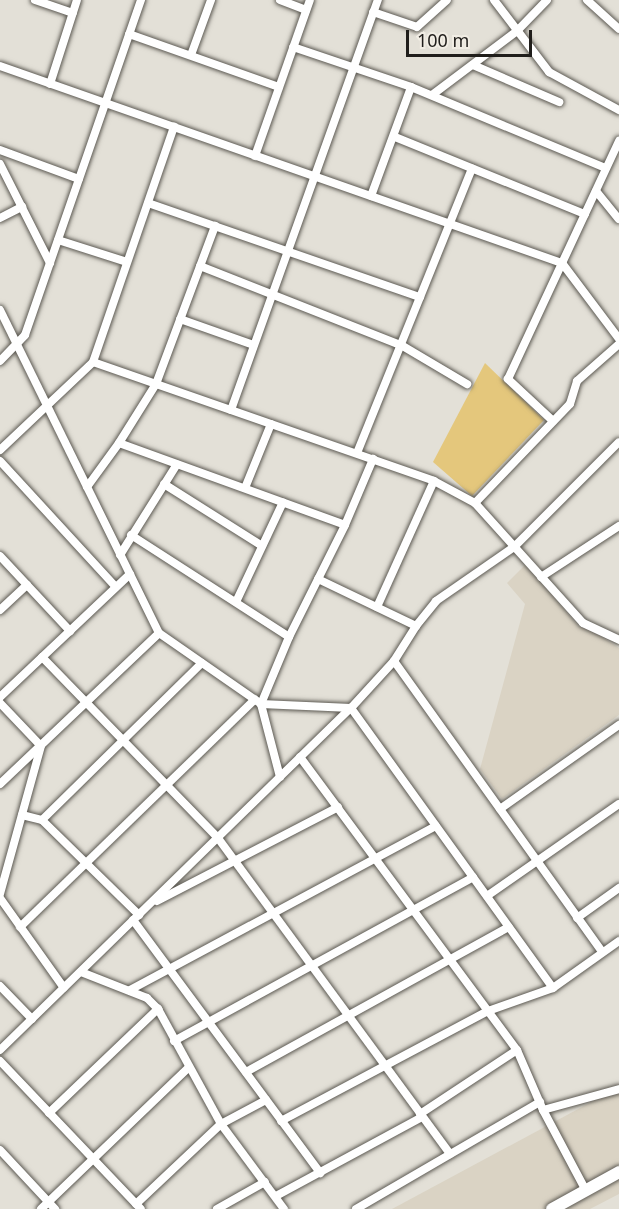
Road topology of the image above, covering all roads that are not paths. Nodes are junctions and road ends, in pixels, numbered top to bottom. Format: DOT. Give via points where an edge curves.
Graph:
graph roads {
  1 [pos="34,0"];
  2 [pos="77,0"];
  3 [pos="141,0"];
  4 [pos="211,0"];
  5 [pos="280,0"];
  6 [pos="310,0"];
  7 [pos="378,0"];
  8 [pos="447,0"];
  9 [pos="494,0"];
  10 [pos="547,0"];
  11 [pos="586,0"];
  12 [pos="306,10"];
  13 [pos="373,12"];
  14 [pos="73,13"];
  15 [pos="619,29"];
  16 [pos="518,31"];
  17 [pos="129,34"];
  18 [pos="293,47"];
  19 [pos="191,56"];
  20 [pos="473,65"];
  21 [pos="0,66"];
  22 [pos="354,66"];
  23 [pos="50,84"];
  24 [pos="279,87"];
  25 [pos="411,87"];
  26 [pos="432,96"];
  27 [pos="559,102"];
  28 [pos="105,103"];
  29 [pos="619,110"];
  30 [pos="174,127"];
  31 [pos="395,137"];
  32 [pos="618,147"];
  33 [pos="0,150"];
  34 [pos="255,156"];
  35 [pos="0,164"];
  36 [pos="472,168"];
  37 [pos="606,168"];
  38 [pos="314,176"];
  39 [pos="79,179"];
  40 [pos="596,191"];
  41 [pos="371,196"];
  42 [pos="148,203"];
  43 [pos="22,207"];
  44 [pos="585,214"];
  45 [pos="0,218"];
  46 [pos="619,219"];
  47 [pos="450,224"];
  48 [pos="215,226"];
  49 [pos="58,240"];
  50 [pos="288,252"];
  51 [pos="50,262"];
  52 [pos="127,262"];
  53 [pos="562,263"];
  54 [pos="200,266"];
  55 [pos="272,294"];
  56 [pos="420,297"];
  57 [pos="0,310"];
  58 [pos="180,319"];
  59 [pos="619,339"];
  60 [pos="619,344"];
  61 [pos="17,345"];
  62 [pos="254,345"];
  63 [pos="401,345"];
  64 [pos="0,361"];
  65 [pos="93,362"];
  66 [pos="156,384"];
  67 [pos="467,384"];
  68 [pos="46,406"];
  69 [pos="231,410"];
  70 [pos="553,421"];
  71 [pos="271,424"];
  72 [pos="619,442"];
  73 [pos="119,443"];
  74 [pos="0,450"];
  75 [pos="357,453"];
  76 [pos="374,459"];
  77 [pos="0,461"];
  78 [pos="177,464"];
  79 [pos="434,481"];
  80 [pos="164,484"];
  81 [pos="87,487"];
  82 [pos="245,488"];
  83 [pos="283,502"];
  84 [pos="475,503"];
  85 [pos="345,525"];
  86 [pos="619,526"];
  87 [pos="132,535"];
  88 [pos="262,546"];
  89 [pos="514,547"];
  90 [pos="120,555"];
  91 [pos="0,556"];
  92 [pos="130,574"];
  93 [pos="541,577"];
  94 [pos="318,579"];
  95 [pos="27,585"];
  96 [pos="116,587"];
  97 [pos="236,602"];
  98 [pos="377,607"];
  99 [pos="0,610"];
  100 [pos="416,626"];
  101 [pos="70,631"];
  102 [pos="159,633"];
  103 [pos="617,635"];
  104 [pos="289,637"];
  105 [pos="42,657"];
  106 [pos="394,661"];
  107 [pos="202,663"];
  108 [pos="0,697"];
  109 [pos="258,701"];
  110 [pos="86,702"];
  111 [pos="0,703"];
  112 [pos="351,708"];
  113 [pos="619,725"];
  114 [pos="123,740"];
  115 [pos="41,746"];
  116 [pos="300,757"];
  117 [pos="280,777"];
  118 [pos="0,784"];
  119 [pos="167,785"];
  120 [pos="619,804"];
  121 [pos="338,807"];
  122 [pos="500,809"];
  123 [pos="22,814"];
  124 [pos="42,820"];
  125 [pos="436,826"];
  126 [pos="218,837"];
  127 [pos="376,858"];
  128 [pos="537,861"];
  129 [pos="236,862"];
  130 [pos="86,863"];
  131 [pos="9,864"];
  132 [pos="0,873"];
  133 [pos="473,877"];
  134 [pos="619,888"];
  135 [pos="0,896"];
  136 [pos="487,896"];
  137 [pos="148,906"];
  138 [pos="414,909"];
  139 [pos="273,913"];
  140 [pos="136,918"];
  141 [pos="577,918"];
  142 [pos="20,927"];
  143 [pos="509,927"];
  144 [pos="619,941"];
  145 [pos="602,952"];
  146 [pos="451,959"];
  147 [pos="312,966"];
  148 [pos="169,969"];
  149 [pos="81,972"];
  150 [pos="0,986"];
  151 [pos="64,988"];
  152 [pos="553,988"];
  153 [pos="130,990"];
  154 [pos="158,1010"];
  155 [pos="488,1011"];
  156 [pos="348,1016"];
  157 [pos="32,1019"];
  158 [pos="208,1022"];
  159 [pos="174,1041"];
  160 [pos="0,1050"];
  161 [pos="517,1050"];
  162 [pos="0,1061"];
  163 [pos="385,1065"];
  164 [pos="188,1068"];
  165 [pos="246,1072"];
  166 [pos="619,1089"];
  167 [pos="266,1100"];
  168 [pos="541,1106"];
  169 [pos="50,1113"];
  170 [pos="421,1116"];
  171 [pos="281,1121"];
  172 [pos="221,1124"];
  173 [pos="0,1150"];
  174 [pos="450,1154"];
  175 [pos="93,1159"];
  176 [pos="320,1173"];
  177 [pos="618,1175"];
  178 [pos="265,1182"];
  179 [pos="586,1191"];
  180 [pos="276,1196"];
  181 [pos="52,1206"];
  182 [pos="138,1207"];
  183 [pos="41,1209"];
  184 [pos="217,1209"];
  185 [pos="284,1209"];
  186 [pos="356,1209"];
  187 [pos="552,1209"];
  1 -- 14 [label="street"];
  2 -- 14 [label="street"];
  3 -- 17 [label="street"];
  4 -- 19 [label="street"];
  5 -- 12 [label="street"];
  6 -- 12 [label="street"];
  7 -- 13 [label="street"];
  8 -- 13 [label="street" via="417,27"];
  9 -- 16 [label="street"];
  10 -- 16 [label="street"];
  11 -- 15 [label="street"];
  12 -- 18 [label="street"];
  13 -- 22 [label="street"];
  14 -- 23 [label="street"];
  16 -- 20 [label="street"];
  16 -- 29 [label="street" via="549,72"];
  17 -- 19 [label="street"];
  17 -- 28 [label="street"];
  18 -- 22 [label="street"];
  18 -- 24 [label="street"];
  19 -- 24 [label="street"];
  20 -- 26 [label="street"];
  20 -- 27 [label="street"];
  21 -- 23 [label="street"];
  22 -- 25 [label="street"];
  22 -- 38 [label="street"];
  23 -- 28 [label="street"];
  24 -- 34 [label="street"];
  25 -- 26 [label="street"];
  25 -- 31 [label="street"];
  26 -- 37 [label="street"];
  28 -- 30 [label="street"];
  28 -- 39 [label="street"];
  30 -- 34 [label="street"];
  30 -- 42 [label="street"];
  31 -- 36 [label="street"];
  31 -- 41 [label="street"];
  32 -- 37 [label="street"];
  33 -- 39 [label="street"];
  34 -- 38 [label="street"];
  35 -- 43 [label="street"];
  36 -- 44 [label="street"];
  36 -- 47 [label="street"];
  37 -- 40 [label="street"];
  38 -- 41 [label="street"];
  38 -- 50 [label="street"];
  39 -- 49 [label="street"];
  40 -- 44 [label="street"];
  40 -- 46 [label="street"];
  41 -- 47 [label="street"];
  42 -- 48 [label="street"];
  42 -- 52 [label="street"];
  43 -- 45 [label="street"];
  43 -- 51 [label="street"];
  44 -- 53 [label="street"];
  47 -- 53 [label="street"];
  47 -- 56 [label="street"];
  48 -- 50 [label="street"];
  48 -- 54 [label="street"];
  49 -- 51 [label="street"];
  49 -- 52 [label="street"];
  50 -- 55 [label="street"];
  50 -- 56 [label="street"];
  51 -- 61 [label="street" via="25,335"];
  52 -- 65 [label="street"];
  53 -- 59 [label="street"];
  53 -- 70 [label="street" via="508,379"];
  54 -- 55 [label="street"];
  54 -- 58 [label="street"];
  55 -- 62 [label="street"];
  55 -- 63 [label="street"];
  56 -- 63 [label="street"];
  57 -- 61 [label="street"];
  58 -- 62 [label="street"];
  58 -- 66 [label="street"];
  60 -- 70 [label="street" via="578,381 570,404"];
  61 -- 64 [label="street"];
  61 -- 68 [label="street"];
  62 -- 69 [label="street"];
  63 -- 67 [label="street"];
  63 -- 75 [label="street"];
  65 -- 66 [label="street"];
  65 -- 68 [label="street"];
  66 -- 69 [label="street"];
  66 -- 73 [label="street"];
  68 -- 74 [label="street"];
  68 -- 81 [label="street"];
  69 -- 71 [label="street"];
  70 -- 84 [label="street"];
  71 -- 75 [label="street"];
  71 -- 82 [label="street"];
  72 -- 89 [label="street"];
  73 -- 78 [label="street"];
  73 -- 81 [label="street"];
  75 -- 76 [label="street"];
  76 -- 79 [label="street"];
  76 -- 85 [label="street"];
  77 -- 96 [label="street"];
  78 -- 80 [label="street"];
  78 -- 82 [label="street"];
  79 -- 84 [label="street"];
  79 -- 98 [label="street"];
  80 -- 87 [label="street"];
  80 -- 88 [label="street"];
  81 -- 90 [label="street"];
  82 -- 83 [label="street"];
  83 -- 85 [label="street"];
  83 -- 88 [label="street"];
  84 -- 89 [label="street"];
  85 -- 94 [label="street"];
  86 -- 93 [label="street"];
  87 -- 90 [label="street"];
  87 -- 97 [label="street"];
  88 -- 97 [label="street"];
  89 -- 93 [label="street"];
  89 -- 100 [label="street" via="436,602"];
  90 -- 92 [label="street"];
  91 -- 95 [label="street"];
  92 -- 96 [label="street"];
  92 -- 102 [label="street"];
  93 -- 103 [label="street" via="583,623"];
  94 -- 98 [label="street"];
  94 -- 104 [label="street"];
  95 -- 99 [label="street"];
  95 -- 101 [label="street"];
  96 -- 101 [label="street"];
  97 -- 104 [label="street"];
  98 -- 100 [label="street"];
  100 -- 106 [label="street"];
  101 -- 105 [label="street"];
  102 -- 107 [label="street"];
  102 -- 110 [label="street"];
  104 -- 109 [label="street"];
  105 -- 108 [label="street"];
  105 -- 110 [label="street"];
  106 -- 112 [label="street"];
  106 -- 122 [label="street"];
  107 -- 109 [label="street"];
  107 -- 114 [label="street"];
  109 -- 112 [label="street"];
  109 -- 117 [label="street"];
  109 -- 119 [label="street"];
  110 -- 114 [label="street"];
  110 -- 115 [label="street"];
  111 -- 115 [label="street"];
  112 -- 116 [label="street"];
  112 -- 125 [label="street"];
  113 -- 122 [label="street"];
  114 -- 119 [label="street"];
  114 -- 124 [label="street"];
  115 -- 118 [label="street"];
  115 -- 123 [label="street"];
  116 -- 117 [label="street"];
  116 -- 121 [label="street"];
  117 -- 126 [label="street"];
  119 -- 126 [label="street"];
  119 -- 130 [label="street"];
  120 -- 128 [label="street"];
  121 -- 127 [label="street"];
  121 -- 129 [label="street"];
  122 -- 128 [label="street"];
  123 -- 124 [label="street"];
  123 -- 131 [label="street"];
  124 -- 130 [label="street"];
  125 -- 127 [label="street"];
  125 -- 133 [label="street"];
  126 -- 129 [label="street"];
  126 -- 137 [label="street"];
  127 -- 138 [label="street"];
  127 -- 139 [label="street"];
  128 -- 136 [label="street"];
  128 -- 141 [label="street"];
  129 -- 137 [label="street"];
  129 -- 139 [label="street"];
  130 -- 140 [label="street"];
  130 -- 142 [label="street"];
  131 -- 132 [label="street"];
  131 -- 135 [label="street"];
  133 -- 136 [label="street"];
  133 -- 138 [label="street"];
  134 -- 141 [label="street"];
  135 -- 142 [label="street"];
  136 -- 143 [label="street"];
  137 -- 140 [label="street"];
  138 -- 146 [label="street"];
  138 -- 147 [label="street"];
  139 -- 147 [label="street"];
  139 -- 148 [label="street"];
  140 -- 148 [label="street"];
  140 -- 149 [label="street"];
  141 -- 145 [label="street"];
  142 -- 151 [label="street"];
  143 -- 146 [label="street"];
  143 -- 152 [label="street"];
  144 -- 145 [label="street"];
  145 -- 152 [label="street"];
  146 -- 155 [label="street"];
  146 -- 156 [label="street"];
  147 -- 156 [label="street"];
  147 -- 158 [label="street"];
  148 -- 153 [label="street"];
  148 -- 158 [label="street"];
  149 -- 151 [label="street"];
  149 -- 153 [label="street"];
  150 -- 157 [label="street"];
  151 -- 157 [label="street"];
  152 -- 155 [label="street"];
  153 -- 154 [label="street" via="147,998"];
  154 -- 159 [label="street"];
  154 -- 169 [label="street"];
  155 -- 161 [label="street"];
  155 -- 163 [label="street"];
  156 -- 163 [label="street"];
  156 -- 165 [label="street"];
  157 -- 160 [label="street"];
  158 -- 159 [label="street"];
  158 -- 165 [label="street"];
  159 -- 164 [label="street"];
  161 -- 168 [label="street"];
  161 -- 170 [label="street"];
  162 -- 169 [label="street"];
  163 -- 170 [label="street"];
  163 -- 171 [label="street"];
  164 -- 172 [label="street"];
  164 -- 175 [label="street"];
  165 -- 167 [label="street"];
  166 -- 168 [label="street"];
  167 -- 171 [label="street"];
  167 -- 172 [label="street"];
  168 -- 174 [label="street"];
  168 -- 179 [label="street"];
  169 -- 175 [label="street"];
  170 -- 174 [label="street"];
  170 -- 176 [label="street"];
  171 -- 176 [label="street"];
  172 -- 178 [label="street"];
  172 -- 182 [label="street"];
  173 -- 181 [label="street"];
  174 -- 186 [label="street"];
  175 -- 181 [label="street"];
  175 -- 182 [label="street"];
  176 -- 180 [label="street"];
  177 -- 179 [label="highway"];
  178 -- 180 [label="street"];
  178 -- 184 [label="street"];
  179 -- 187 [label="highway"];
  180 -- 185 [label="street"];
  181 -- 183 [label="street"];
}
